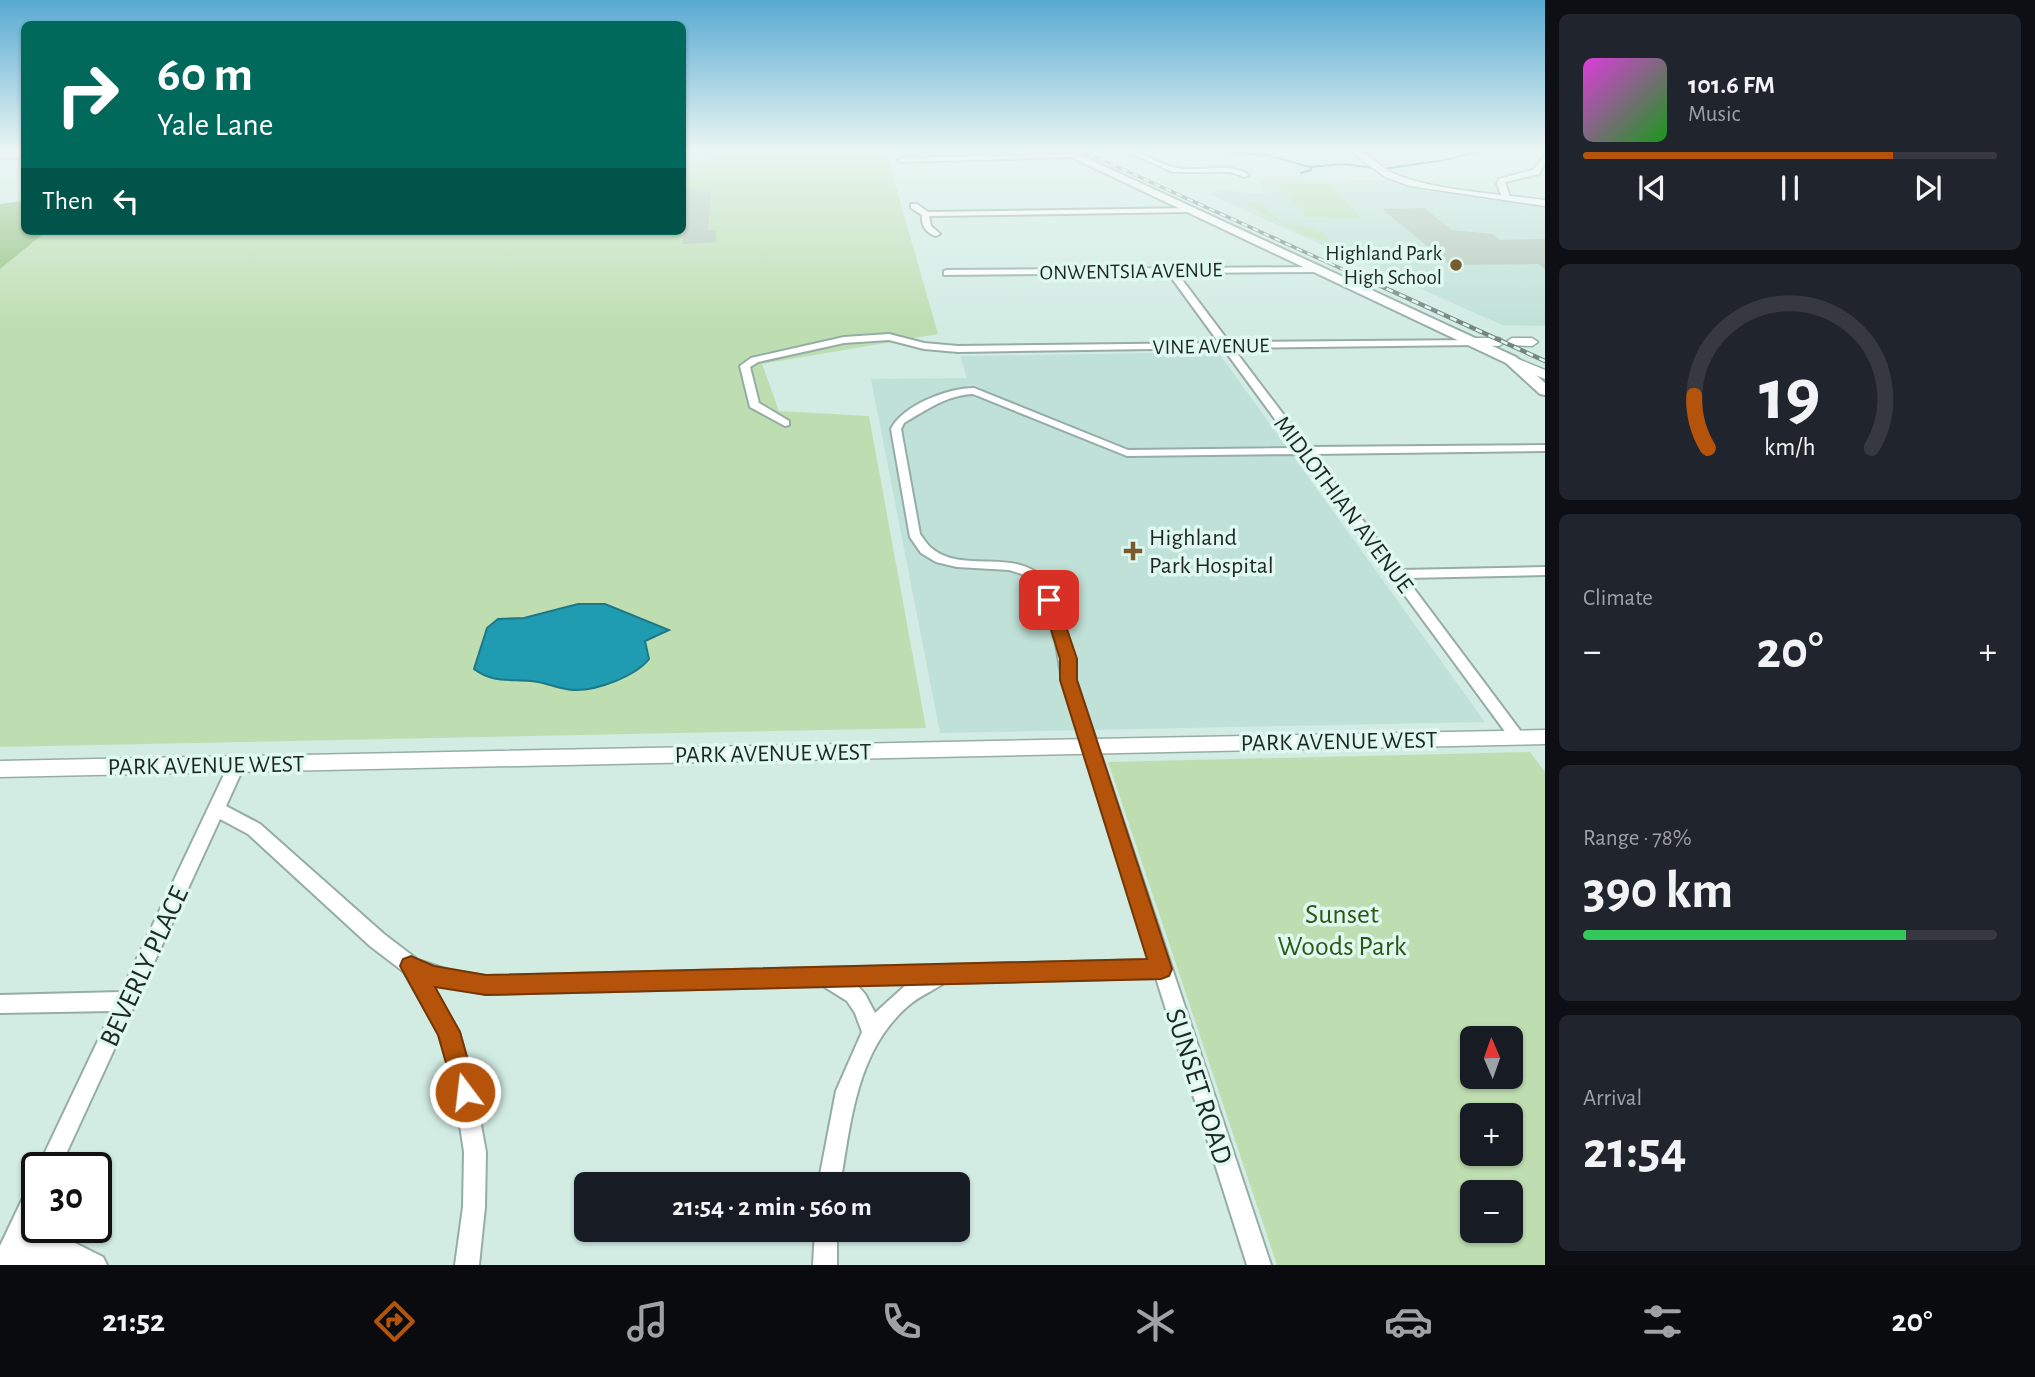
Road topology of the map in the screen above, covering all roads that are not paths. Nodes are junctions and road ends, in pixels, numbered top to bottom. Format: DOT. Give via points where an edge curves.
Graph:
graph roads {
  1 [pos="917,208"];
  2 [pos="1185,208"];
  3 [pos="1191,211"];
  4 [pos="926,214"];
  5 [pos="936,234"];
  6 [pos="1315,269"];
  7 [pos="1171,271"];
  8 [pos="947,273"];
  9 [pos="1474,342"];
  10 [pos="1499,342"];
  11 [pos="1512,342"];
  12 [pos="1540,342"];
  13 [pos="1226,346"];
  14 [pos="1511,360"];
  15 [pos="1545,375"];
  16 [pos="1545,391"];
  17 [pos="785,423"];
  18 [pos="1545,448"];
  19 [pos="1305,452"];
  20 [pos="1545,571"];
  21 [pos="1395,574"];
  22 [pos="1517,737"];
  23 [pos="1545,737"];
  24 [pos="1090,746"];
  25 [pos="237,764"];
  26 [pos="0,769"];
  27 [pos="216,809"];
  28 [pos="411,966"];
  29 [pos="1161,969"];
  30 [pos="942,976"];
  31 [pos="819,978"];
  32 [pos="126,1001"];
  33 [pos="0,1004"];
  34 [pos="872,1032"];
  35 [pos="56,1152"];
  36 [pos="831,1172"];
  37 [pos="21,1227"];
  38 [pos="825,1242"];
  39 [pos="6,1258"];
  40 [pos="95,1265"];
  41 [pos="467,1265"];
  42 [pos="825,1265"];
  43 [pos="1259,1265"];
  1 -- 4 [label="street"];
  2 -- 3 [label="main road"];
  3 -- 4 [label="street"];
  3 -- 6 [label="main road"];
  4 -- 5 [label="street" via="930,231"];
  6 -- 7 [label="street, ONWENTSIA AVENUE"];
  6 -- 9 [label="main road"];
  7 -- 8 [label="street, ONWENTSIA AVENUE"];
  7 -- 13 [label="street, MIDLOTHIAN AVENUE"];
  9 -- 10 [label="street, VINE AVENUE"];
  9 -- 13 [label="street, VINE AVENUE"];
  9 -- 14 [label="main road"];
  11 -- 12 [label="street"];
  13 -- 17 [label="street, VINE AVENUE" via="958,349 889,337 844,340 745,366 754,405"];
  13 -- 19 [label="street, MIDLOTHIAN AVENUE"];
  14 -- 15 [label="street"];
  14 -- 16 [label="main road"];
  18 -- 19 [label="street"];
  19 -- 21 [label="street, MIDLOTHIAN AVENUE"];
  19 -- 24 [label="street, SUNSET ROAD" via="1127,453 974,391 951,392 900,421 896,429 920,546 947,561 1008,565 1041,583 1069,659 1069,680"];
  20 -- 21 [label="street"];
  21 -- 22 [label="street, MIDLOTHIAN AVENUE"];
  22 -- 23 [label="street, PARK AVENUE WEST"];
  22 -- 24 [label="street, PARK AVENUE WEST"];
  24 -- 25 [label="street, PARK AVENUE WEST"];
  24 -- 29 [label="street, SUNSET ROAD"];
  25 -- 26 [label="street, PARK AVENUE WEST"];
  25 -- 27 [label="street, BEVERLY PLACE"];
  27 -- 28 [label="street" via="254,829"];
  27 -- 32 [label="street, BEVERLY PLACE"];
  28 -- 31 [label="street" via="442,979 486,985"];
  28 -- 41 [label="street" via="449,1032 465,1092 475,1152"];
  29 -- 30 [label="street"];
  29 -- 43 [label="street, SUNSET ROAD"];
  30 -- 31 [label="street"];
  30 -- 34 [label="street" via="923,983 894,1006"];
  31 -- 34 [label="street" via="847,987"];
  32 -- 33 [label="street"];
  32 -- 35 [label="street, BEVERLY PLACE"];
  34 -- 36 [label="street" via="846,1091"];
  37 -- 39 [label="street"];
  38 -- 42 [label="street"];
  39 -- 40 [label="street" via="75,1255"];
}
